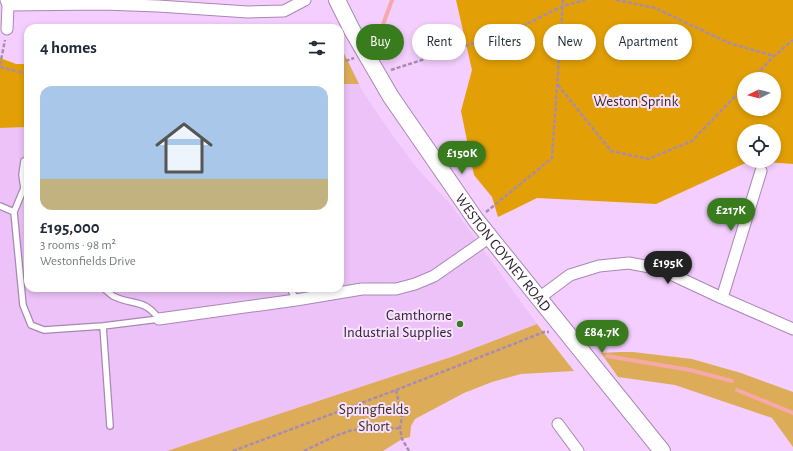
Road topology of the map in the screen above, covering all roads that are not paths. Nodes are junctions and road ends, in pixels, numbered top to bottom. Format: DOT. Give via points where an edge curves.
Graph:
graph roads {
  1 [pos="305,0"];
  2 [pos="337,0"];
  3 [pos="7,2"];
  4 [pos="104,2"];
  5 [pos="226,5"];
  6 [pos="7,29"];
  7 [pos="24,161"];
  8 [pos="762,171"];
  9 [pos="24,188"];
  10 [pos="24,188"];
  11 [pos="0,206"];
  12 [pos="14,212"];
  13 [pos="490,237"];
  14 [pos="344,291"];
  15 [pos="108,292"];
  16 [pos="292,292"];
  17 [pos="340,292"];
  18 [pos="539,298"];
  19 [pos="722,298"];
  20 [pos="296,300"];
  21 [pos="159,319"];
  22 [pos="103,326"];
  23 [pos="793,329"];
  24 [pos="558,424"];
  25 [pos="110,426"];
  26 [pos="578,451"];
  27 [pos="662,451"];
  1 -- 5 [label="street" via="284,11 248,12"];
  2 -- 13 [label="street, WESTON COYNEY ROAD" via="391,97"];
  3 -- 4 [label="street"];
  3 -- 6 [label="street"];
  4 -- 5 [label="street"];
  7 -- 9 [label="lane"];
  8 -- 19 [label="street"];
  10 -- 12 [label="lane"];
  11 -- 12 [label="lane"];
  12 -- 22 [label="lane" via="23,305 31,325 44,330"];
  13 -- 14 [label="street" via="434,276 415,284 396,289 362,288"];
  13 -- 18 [label="street, WESTON COYNEY ROAD"];
  15 -- 21 [label="lane" via="152,309"];
  16 -- 20 [label="lane"];
  17 -- 20 [label="street"];
  18 -- 19 [label="street" via="570,275 599,266 629,263 660,269"];
  18 -- 27 [label="street, WESTON COYNEY ROAD"];
  19 -- 23 [label="street"];
  20 -- 21 [label="street"];
  21 -- 22 [label="lane"];
  22 -- 25 [label="lane"];
  24 -- 26 [label="street"];
}
